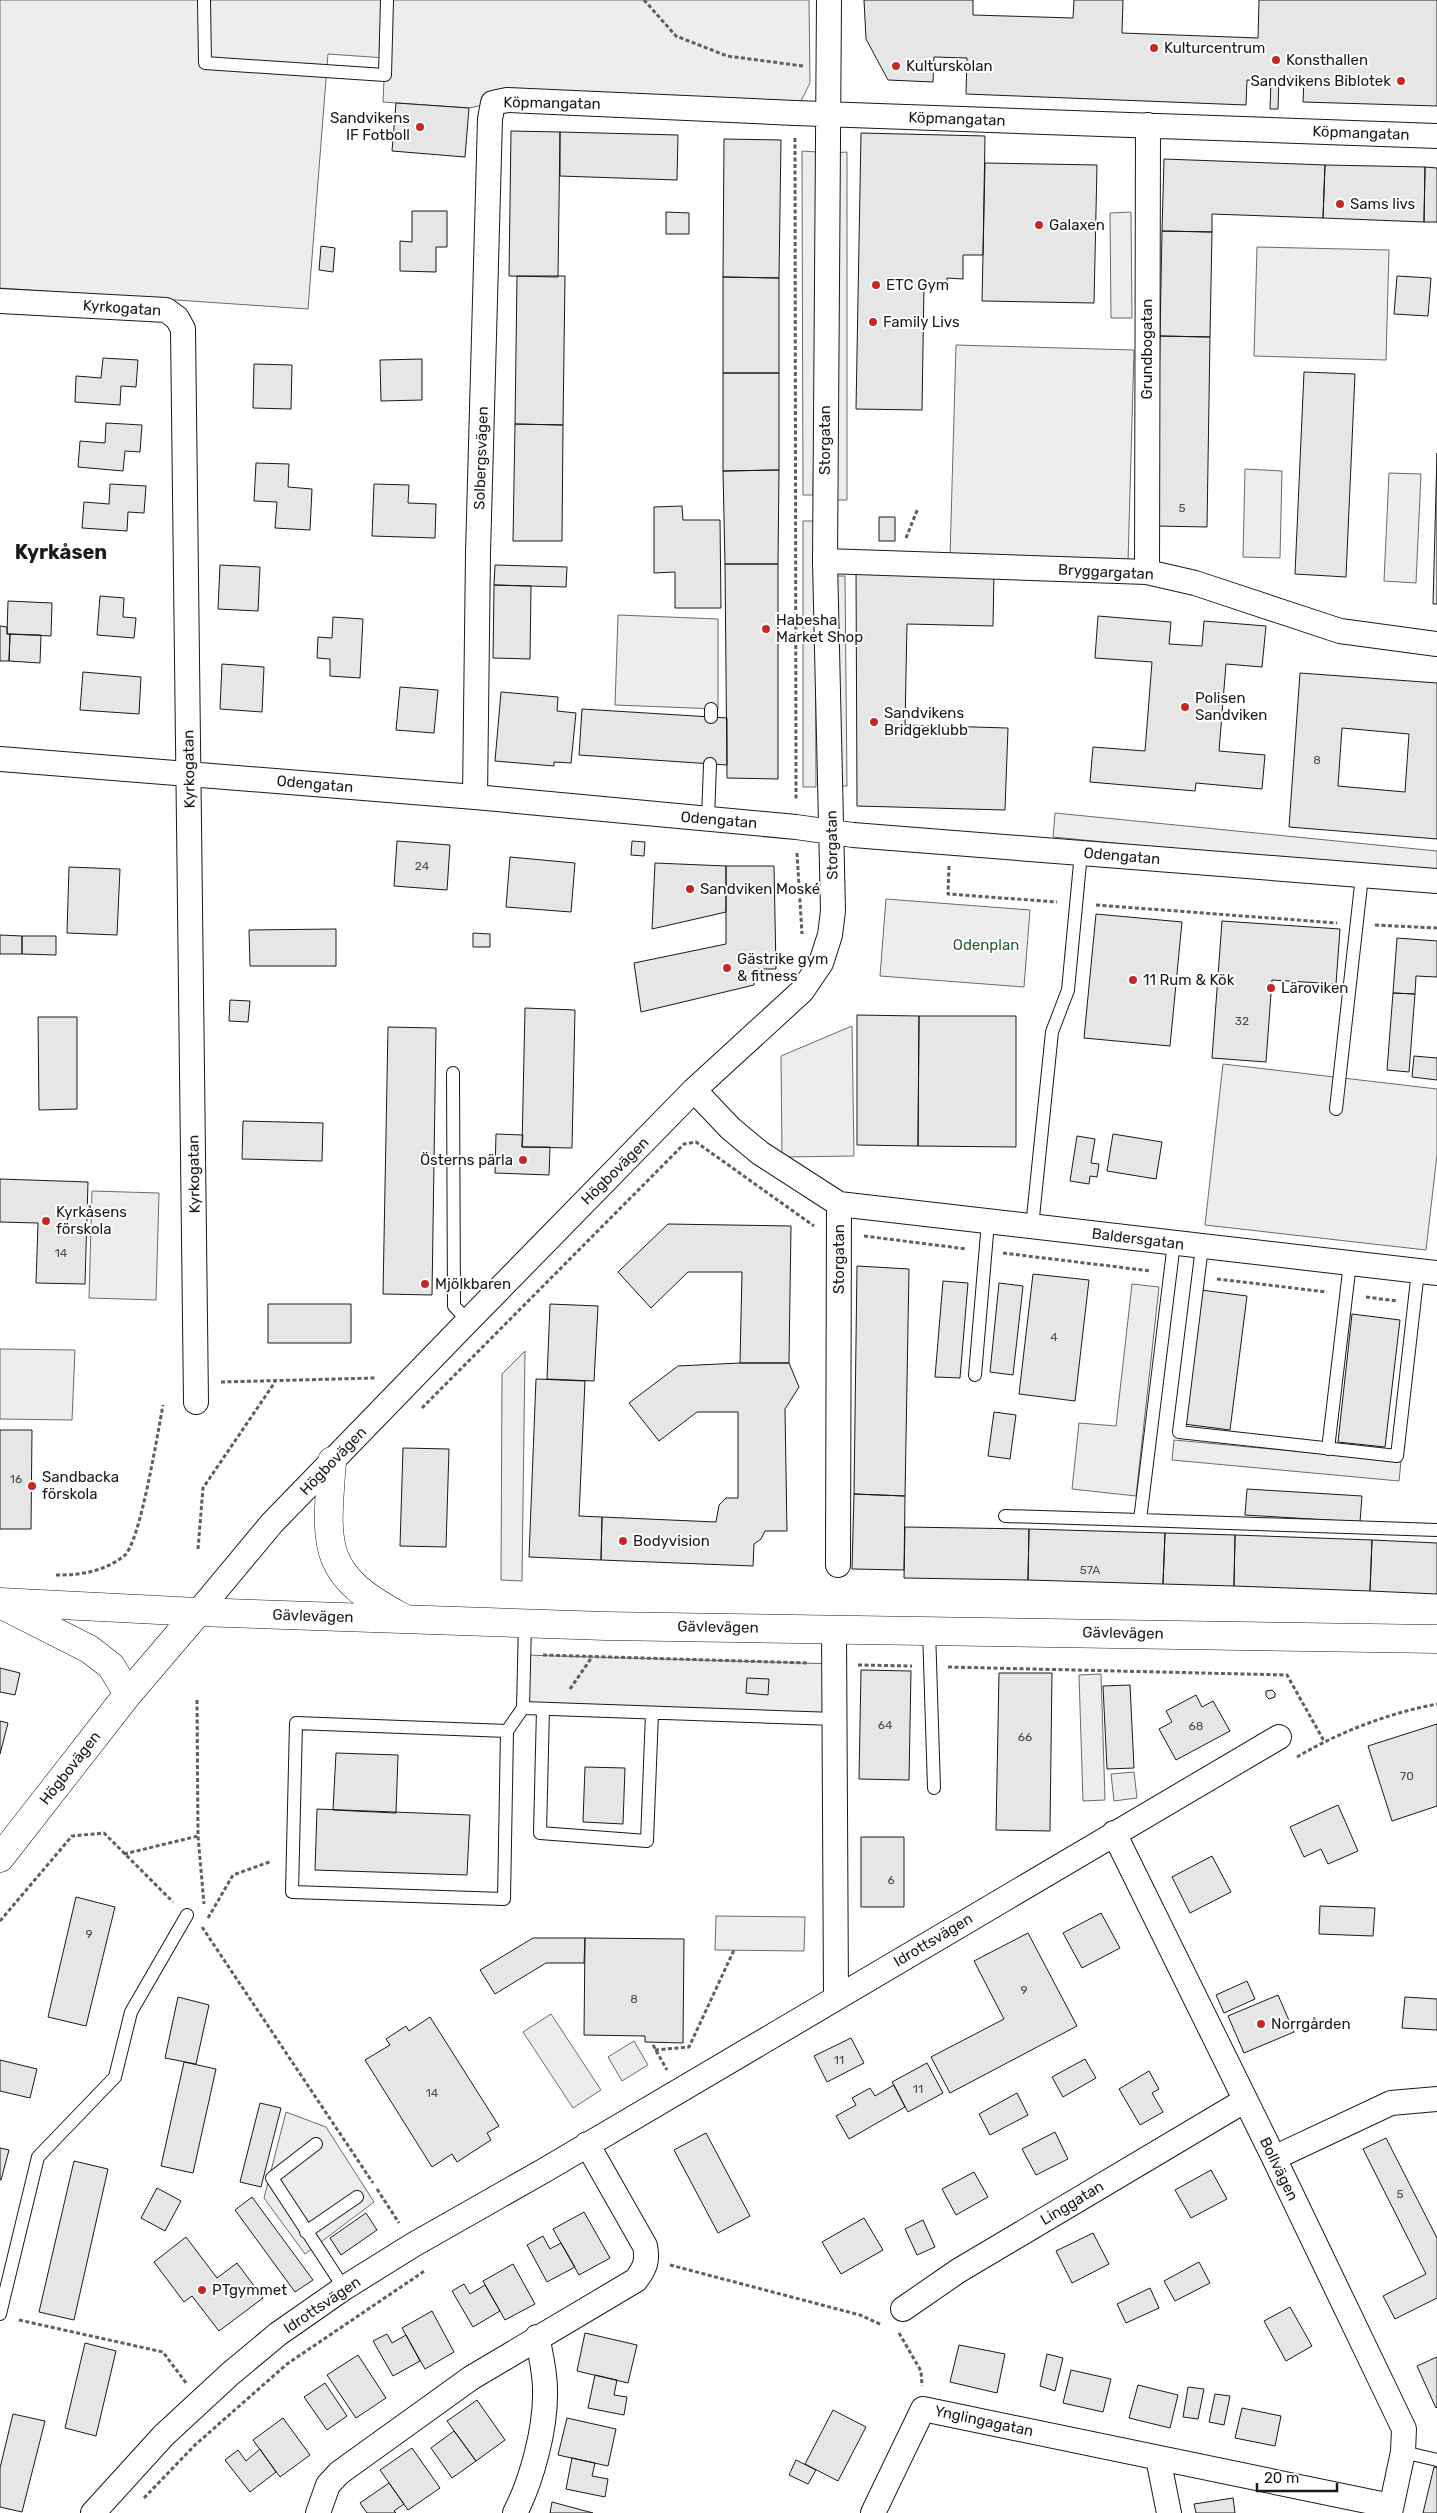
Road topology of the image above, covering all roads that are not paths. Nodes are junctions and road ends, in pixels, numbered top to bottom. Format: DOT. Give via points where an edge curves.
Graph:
graph roads {
  1 [pos="204,0"];
  2 [pos="387,0"];
  3 [pos="829,0"];
  4 [pos="829,114"];
  5 [pos="490,119"];
  6 [pos="1148,125"];
  7 [pos="1437,136"];
  8 [pos="0,301"];
  9 [pos="825,561"];
  10 [pos="1147,572"];
  11 [pos="1437,644"];
  12 [pos="0,759"];
  13 [pos="710,764"];
  14 [pos="189,774"];
  15 [pos="475,797"];
  16 [pos="708,819"];
  17 [pos="832,832"];
  18 [pos="1081,853"];
  19 [pos="1362,876"];
  20 [pos="1437,881"];
  21 [pos="453,1073"];
  22 [pos="694,1090"];
  23 [pos="1336,1109"];
  24 [pos="839,1204"];
  25 [pos="988,1222"];
  26 [pos="1032,1227"];
  27 [pos="1174,1243"];
  28 [pos="1202,1247"];
  29 [pos="1350,1263"];
  30 [pos="1428,1272"];
  31 [pos="468,1321"];
  32 [pos="974,1375"];
  33 [pos="196,1390"];
  34 [pos="1328,1449"];
  35 [pos="332,1461"];
  36 [pos="1006,1516"];
  37 [pos="1140,1520"];
  38 [pos="1437,1530"];
  39 [pos="838,1565"];
  40 [pos="0,1603"];
  41 [pos="198,1612"];
  42 [pos="406,1619"];
  43 [pos="525,1623"];
  44 [pos="834,1629"];
  45 [pos="929,1630"];
  46 [pos="1437,1639"];
  47 [pos="128,1694"];
  48 [pos="523,1708"];
  49 [pos="543,1709"];
  50 [pos="652,1713"];
  51 [pos="835,1719"];
  52 [pos="507,1731"];
  53 [pos="1279,1737"];
  54 [pos="934,1788"];
  55 [pos="1114,1833"];
  56 [pos="0,1858"];
  57 [pos="187,1915"];
  58 [pos="836,1997"];
  59 [pos="1437,2099"];
  60 [pos="1244,2101"];
  61 [pos="316,2144"];
  62 [pos="587,2144"];
  63 [pos="1274,2158"];
  64 [pos="357,2197"];
  65 [pos="306,2232"];
  66 [pos="344,2288"];
  67 [pos="903,2309"];
  68 [pos="5,2316"];
  69 [pos="537,2337"];
  70 [pos="1403,2452"];
  71 [pos="1158,2458"];
  72 [pos="1437,2460"];
  73 [pos="1391,2509"];
  74 [pos="93,2513"];
  75 [pos="318,2513"];
  76 [pos="515,2513"];
  77 [pos="873,2513"];
  78 [pos="1168,2513"];
  1 -- 2 [label="lane" via="205,63 385,75"];
  3 -- 4 [label="street, Storgatan"];
  4 -- 5 [label="street, Köpmangatan" via="508,100 493,102"];
  4 -- 6 [label="street, Köpmangatan"];
  4 -- 9 [label="street, Storgatan"];
  5 -- 15 [label="street, Solbergsvägen"];
  6 -- 7 [label="street, Köpmangatan"];
  6 -- 10 [label="street, Grundbogatan"];
  8 -- 14 [label="street, Kyrkogatan" via="166,310 177,318 183,329"];
  9 -- 10 [label="street, Bryggargatan"];
  9 -- 17 [label="street, Storgatan"];
  10 -- 11 [label="street, Bryggargatan" via="1195,583 1340,631"];
  12 -- 14 [label="street, Odengatan"];
  13 -- 16 [label="lane"];
  14 -- 15 [label="street, Odengatan"];
  14 -- 33 [label="street, Kyrkogatan"];
  15 -- 16 [label="street, Odengatan"];
  16 -- 17 [label="street, Odengatan"];
  17 -- 18 [label="street, Odengatan"];
  17 -- 22 [label="street, Storgatan" via="832,919 830,935 817,971 794,998"];
  18 -- 19 [label="street, Odengatan"];
  18 -- 26 [label="lane" via="1068,990 1052,1032"];
  19 -- 20 [label="street, Odengatan"];
  19 -- 23 [label="lane"];
  21 -- 31 [label="lane" via="454,1306"];
  22 -- 24 [label="street, Storgatan" via="760,1154"];
  22 -- 31 [label="street, Högbovägen"];
  24 -- 25 [label="street, Baldersgatan"];
  24 -- 39 [label="street, Storgatan" via="827,1233"];
  25 -- 26 [label="street, Baldersgatan"];
  25 -- 32 [label="lane"];
  26 -- 27 [label="street, Baldersgatan"];
  27 -- 28 [label="street, Baldersgatan"];
  27 -- 37 [label="lane"];
  28 -- 29 [label="street, Baldersgatan"];
  28 -- 34 [label="lane" via="1179,1432"];
  29 -- 30 [label="street, Baldersgatan"];
  29 -- 34 [label="lane"];
  30 -- 34 [label="lane" via="1415,1303 1397,1456"];
  31 -- 35 [label="street, Högbovägen"];
  35 -- 41 [label="street, Högbovägen" via="272,1523"];
  35 -- 42 [label="main road" via="329,1536 333,1555 342,1573 358,1588 378,1604"];
  36 -- 37 [label="lane"];
  37 -- 38 [label="lane"];
  40 -- 41 [label="main road, Gävlevägen"];
  40 -- 47 [label="main road" via="90,1649 111,1666"];
  41 -- 42 [label="main road, Gävlevägen"];
  41 -- 47 [label="main road, Högbovägen"];
  42 -- 43 [label="main road, Gävlevägen"];
  43 -- 44 [label="main road, Gävlevägen"];
  43 -- 48 [label="lane"];
  44 -- 45 [label="main road, Gävlevägen"];
  44 -- 51 [label="street"];
  45 -- 46 [label="main road, Gävlevägen"];
  45 -- 54 [label="lane"];
  47 -- 56 [label="main road, Högbovägen"];
  48 -- 49 [label="lane"];
  48 -- 52 [label="lane"];
  49 -- 50 [label="lane"];
  49 -- 50 [label="lane" via="540,1834 647,1841"];
  50 -- 51 [label="lane"];
  51 -- 58 [label="street"];
  52 -- 52 [label="lane" via="296,1723 292,1892 504,1899"];
  53 -- 55 [label="street, Idrottsvägen"];
  55 -- 58 [label="street, Idrottsvägen"];
  55 -- 60 [label="street, Bollvägen"];
  57 -- 68 [label="lane" via="131,2012 115,2077 38,2157"];
  58 -- 62 [label="street, Idrottsvägen"];
  59 -- 63 [label="street" via="1391,2103"];
  60 -- 63 [label="street, Bollvägen"];
  60 -- 67 [label="street, Linggatan" via="958,2271"];
  61 -- 65 [label="lane" via="272,2178"];
  62 -- 66 [label="street, Idrottsvägen"];
  62 -- 69 [label="street" via="645,2246 647,2259 636,2280"];
  63 -- 70 [label="street, Bollvägen" via="1404,2429"];
  64 -- 65 [label="lane"];
  65 -- 66 [label="lane"];
  66 -- 74 [label="street, Idrottsvägen" via="278,2334 199,2402 164,2435"];
  69 -- 75 [label="street" via="471,2378 339,2473 328,2485"];
  69 -- 76 [label="street" via="544,2370 544,2413 530,2475"];
  70 -- 72 [label="lane"];
  70 -- 73 [label="street, Bollvägen"];
  71 -- 73 [label="street, Ynglingagatan"];
  71 -- 77 [label="street, Ynglingagatan" via="923,2409"];
  71 -- 78 [label="street"];
}
